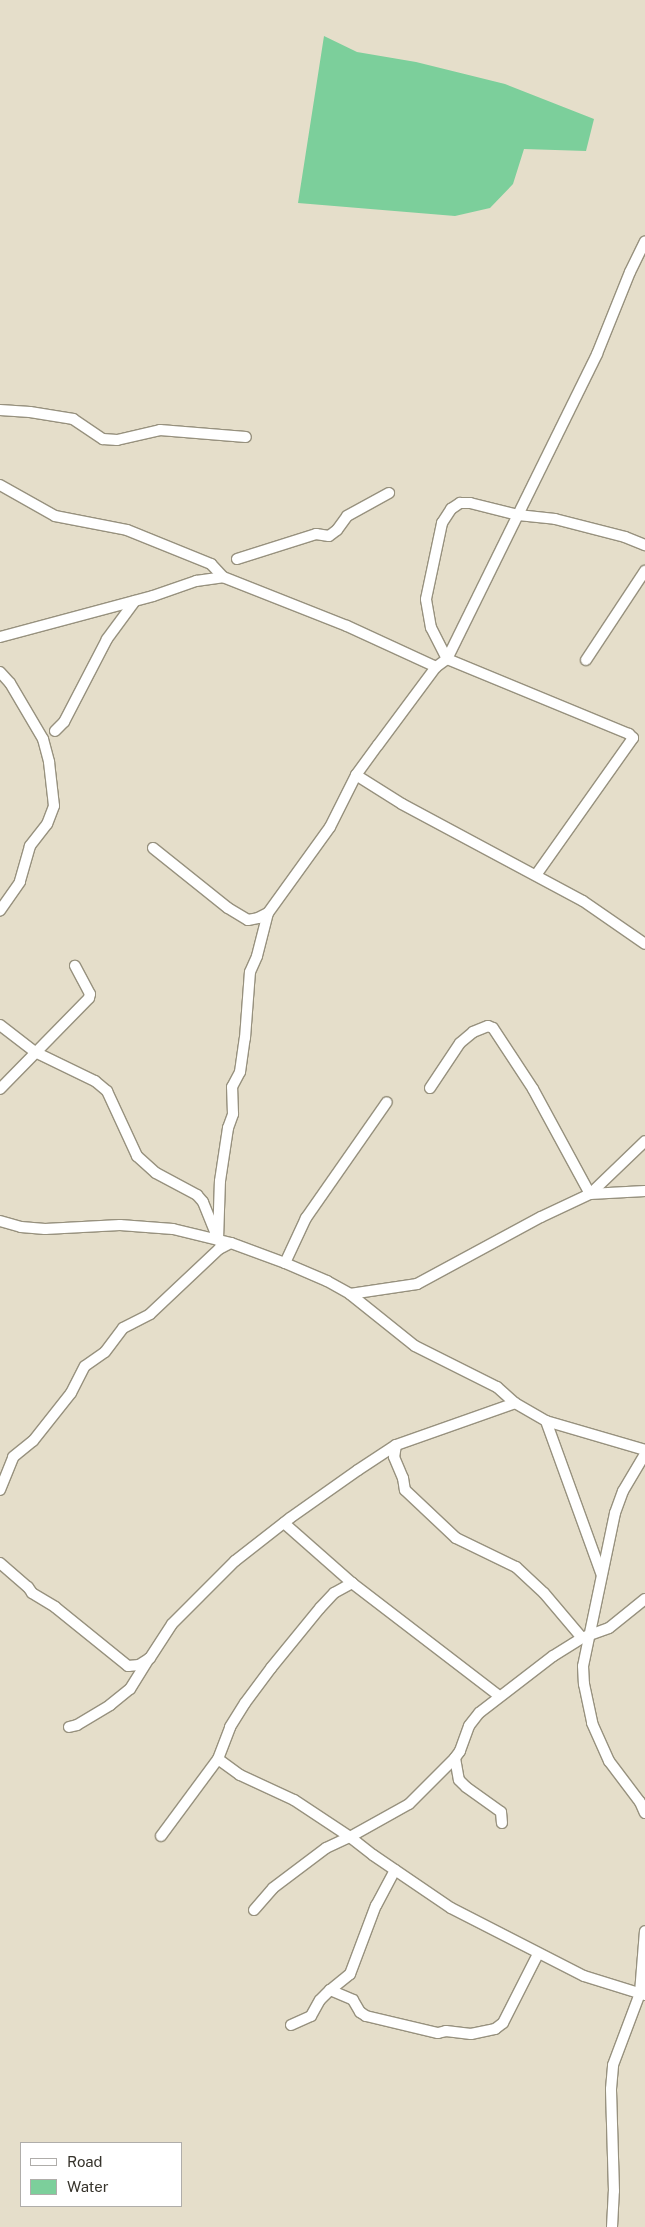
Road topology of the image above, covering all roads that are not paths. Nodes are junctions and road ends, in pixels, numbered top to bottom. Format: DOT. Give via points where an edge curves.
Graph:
graph roads {
  1 [pos="645,240"];
  2 [pos="0,410"];
  3 [pos="246,437"];
  4 [pos="0,485"];
  5 [pos="389,493"];
  6 [pos="518,515"];
  7 [pos="645,544"];
  8 [pos="237,559"];
  9 [pos="645,572"];
  10 [pos="223,577"];
  11 [pos="136,601"];
  12 [pos="0,637"];
  13 [pos="447,658"];
  14 [pos="586,660"];
  15 [pos="436,667"];
  16 [pos="0,672"];
  17 [pos="55,731"];
  18 [pos="356,775"];
  19 [pos="153,848"];
  20 [pos="536,874"];
  21 [pos="0,911"];
  22 [pos="268,913"];
  23 [pos="645,944"];
  24 [pos="75,966"];
  25 [pos="0,1026"];
  26 [pos="35,1052"];
  27 [pos="430,1088"];
  28 [pos="0,1089"];
  29 [pos="387,1102"];
  30 [pos="645,1141"];
  31 [pos="645,1191"];
  32 [pos="590,1194"];
  33 [pos="0,1221"];
  34 [pos="218,1240"];
  35 [pos="231,1244"];
  36 [pos="286,1263"];
  37 [pos="350,1294"];
  38 [pos="515,1403"];
  39 [pos="546,1421"];
  40 [pos="396,1445"];
  41 [pos="645,1452"];
  42 [pos="0,1490"];
  43 [pos="284,1523"];
  44 [pos="0,1563"];
  45 [pos="601,1574"];
  46 [pos="352,1583"];
  47 [pos="645,1599"];
  48 [pos="586,1636"];
  49 [pos="150,1658"];
  50 [pos="499,1696"];
  51 [pos="69,1727"];
  52 [pos="455,1758"];
  53 [pos="218,1759"];
  54 [pos="645,1813"];
  55 [pos="502,1823"];
  56 [pos="162,1836"];
  57 [pos="350,1837"];
  58 [pos="395,1870"];
  59 [pos="254,1910"];
  60 [pos="645,1931"];
  61 [pos="538,1954"];
  62 [pos="644,1964"];
  63 [pos="330,1990"];
  64 [pos="642,1994"];
  65 [pos="291,2025"];
  66 [pos="612,2227"];
  1 -- 6 [label="street" via="597,354"];
  2 -- 3 [label="street" via="73,418 103,439 117,440 160,430"];
  4 -- 10 [label="street" via="55,516 127,530 211,564"];
  5 -- 8 [label="street" via="347,516 338,530 328,536 316,534"];
  6 -- 7 [label="street" via="555,519"];
  6 -- 13 [label="street"];
  6 -- 13 [label="street" via="470,502 451,510 442,523 426,599 431,628"];
  9 -- 14 [label="street"];
  10 -- 11 [label="street" via="196,581"];
  10 -- 15 [label="street" via="347,626"];
  11 -- 12 [label="street"];
  11 -- 17 [label="street" via="107,639 64,722"];
  13 -- 15 [label="street"];
  13 -- 20 [label="street" via="632,736 631,743"];
  15 -- 18 [label="street"];
  16 -- 21 [label="street" via="15,689 43,739 54,806 47,824 30,846 20,882"];
  18 -- 20 [label="street" via="402,804"];
  18 -- 22 [label="street" via="330,827"];
  19 -- 22 [label="street" via="228,908 248,920"];
  20 -- 23 [label="street" via="583,901"];
  22 -- 34 [label="street" via="250,972 240,1072 232,1087 233,1114 220,1181"];
  24 -- 26 [label="street" via="90,994 89,998"];
  25 -- 26 [label="street"];
  26 -- 28 [label="street"];
  26 -- 34 [label="street" via="107,1091 137,1156 156,1173 197,1195"];
  27 -- 32 [label="street" via="460,1043 482,1027 493,1028 533,1090"];
  29 -- 36 [label="street" via="306,1218"];
  30 -- 32 [label="street"];
  31 -- 32 [label="street"];
  32 -- 37 [label="street" via="417,1284"];
  33 -- 34 [label="street" via="45,1229 120,1225 173,1229"];
  34 -- 35 [label="street"];
  35 -- 36 [label="street"];
  35 -- 42 [label="street" via="219,1249 150,1314 123,1328 105,1352 85,1366 71,1393 33,1441 13,1457"];
  36 -- 37 [label="street"];
  37 -- 38 [label="street" via="415,1346 497,1386"];
  38 -- 39 [label="street"];
  38 -- 40 [label="street"];
  39 -- 41 [label="street"];
  39 -- 45 [label="street"];
  40 -- 43 [label="street"];
  40 -- 48 [label="street" via="394,1457 403,1478 404,1490 456,1538 516,1567"];
  41 -- 45 [label="street" via="620,1499"];
  43 -- 46 [label="street"];
  43 -- 49 [label="street" via="235,1561 172,1624"];
  44 -- 49 [label="street" via="32,1593 55,1607 128,1666"];
  45 -- 48 [label="street"];
  46 -- 50 [label="street"];
  46 -- 53 [label="street" via="334,1593 271,1668 230,1727"];
  47 -- 48 [label="street" via="609,1628"];
  48 -- 50 [label="street"];
  48 -- 54 [label="street" via="584,1684 592,1723 609,1761"];
  49 -- 51 [label="street" via="130,1689 110,1705"];
  50 -- 52 [label="street" via="469,1726"];
  52 -- 55 [label="street" via="460,1780 501,1812"];
  52 -- 57 [label="street" via="409,1804"];
  53 -- 56 [label="street"];
  53 -- 57 [label="street" via="240,1775 294,1800"];
  57 -- 58 [label="street"];
  57 -- 59 [label="street" via="326,1848 273,1888"];
  58 -- 61 [label="street" via="451,1908"];
  58 -- 63 [label="street" via="376,1905 350,1974"];
  60 -- 62 [label="street"];
  61 -- 63 [label="street" via="502,2023 486,2032 431,2033 366,2016 352,2000"];
  61 -- 64 [label="street" via="584,1976"];
  62 -- 64 [label="street"];
  63 -- 65 [label="street" via="311,2016"];
  64 -- 66 [label="street" via="613,2065"];
}
